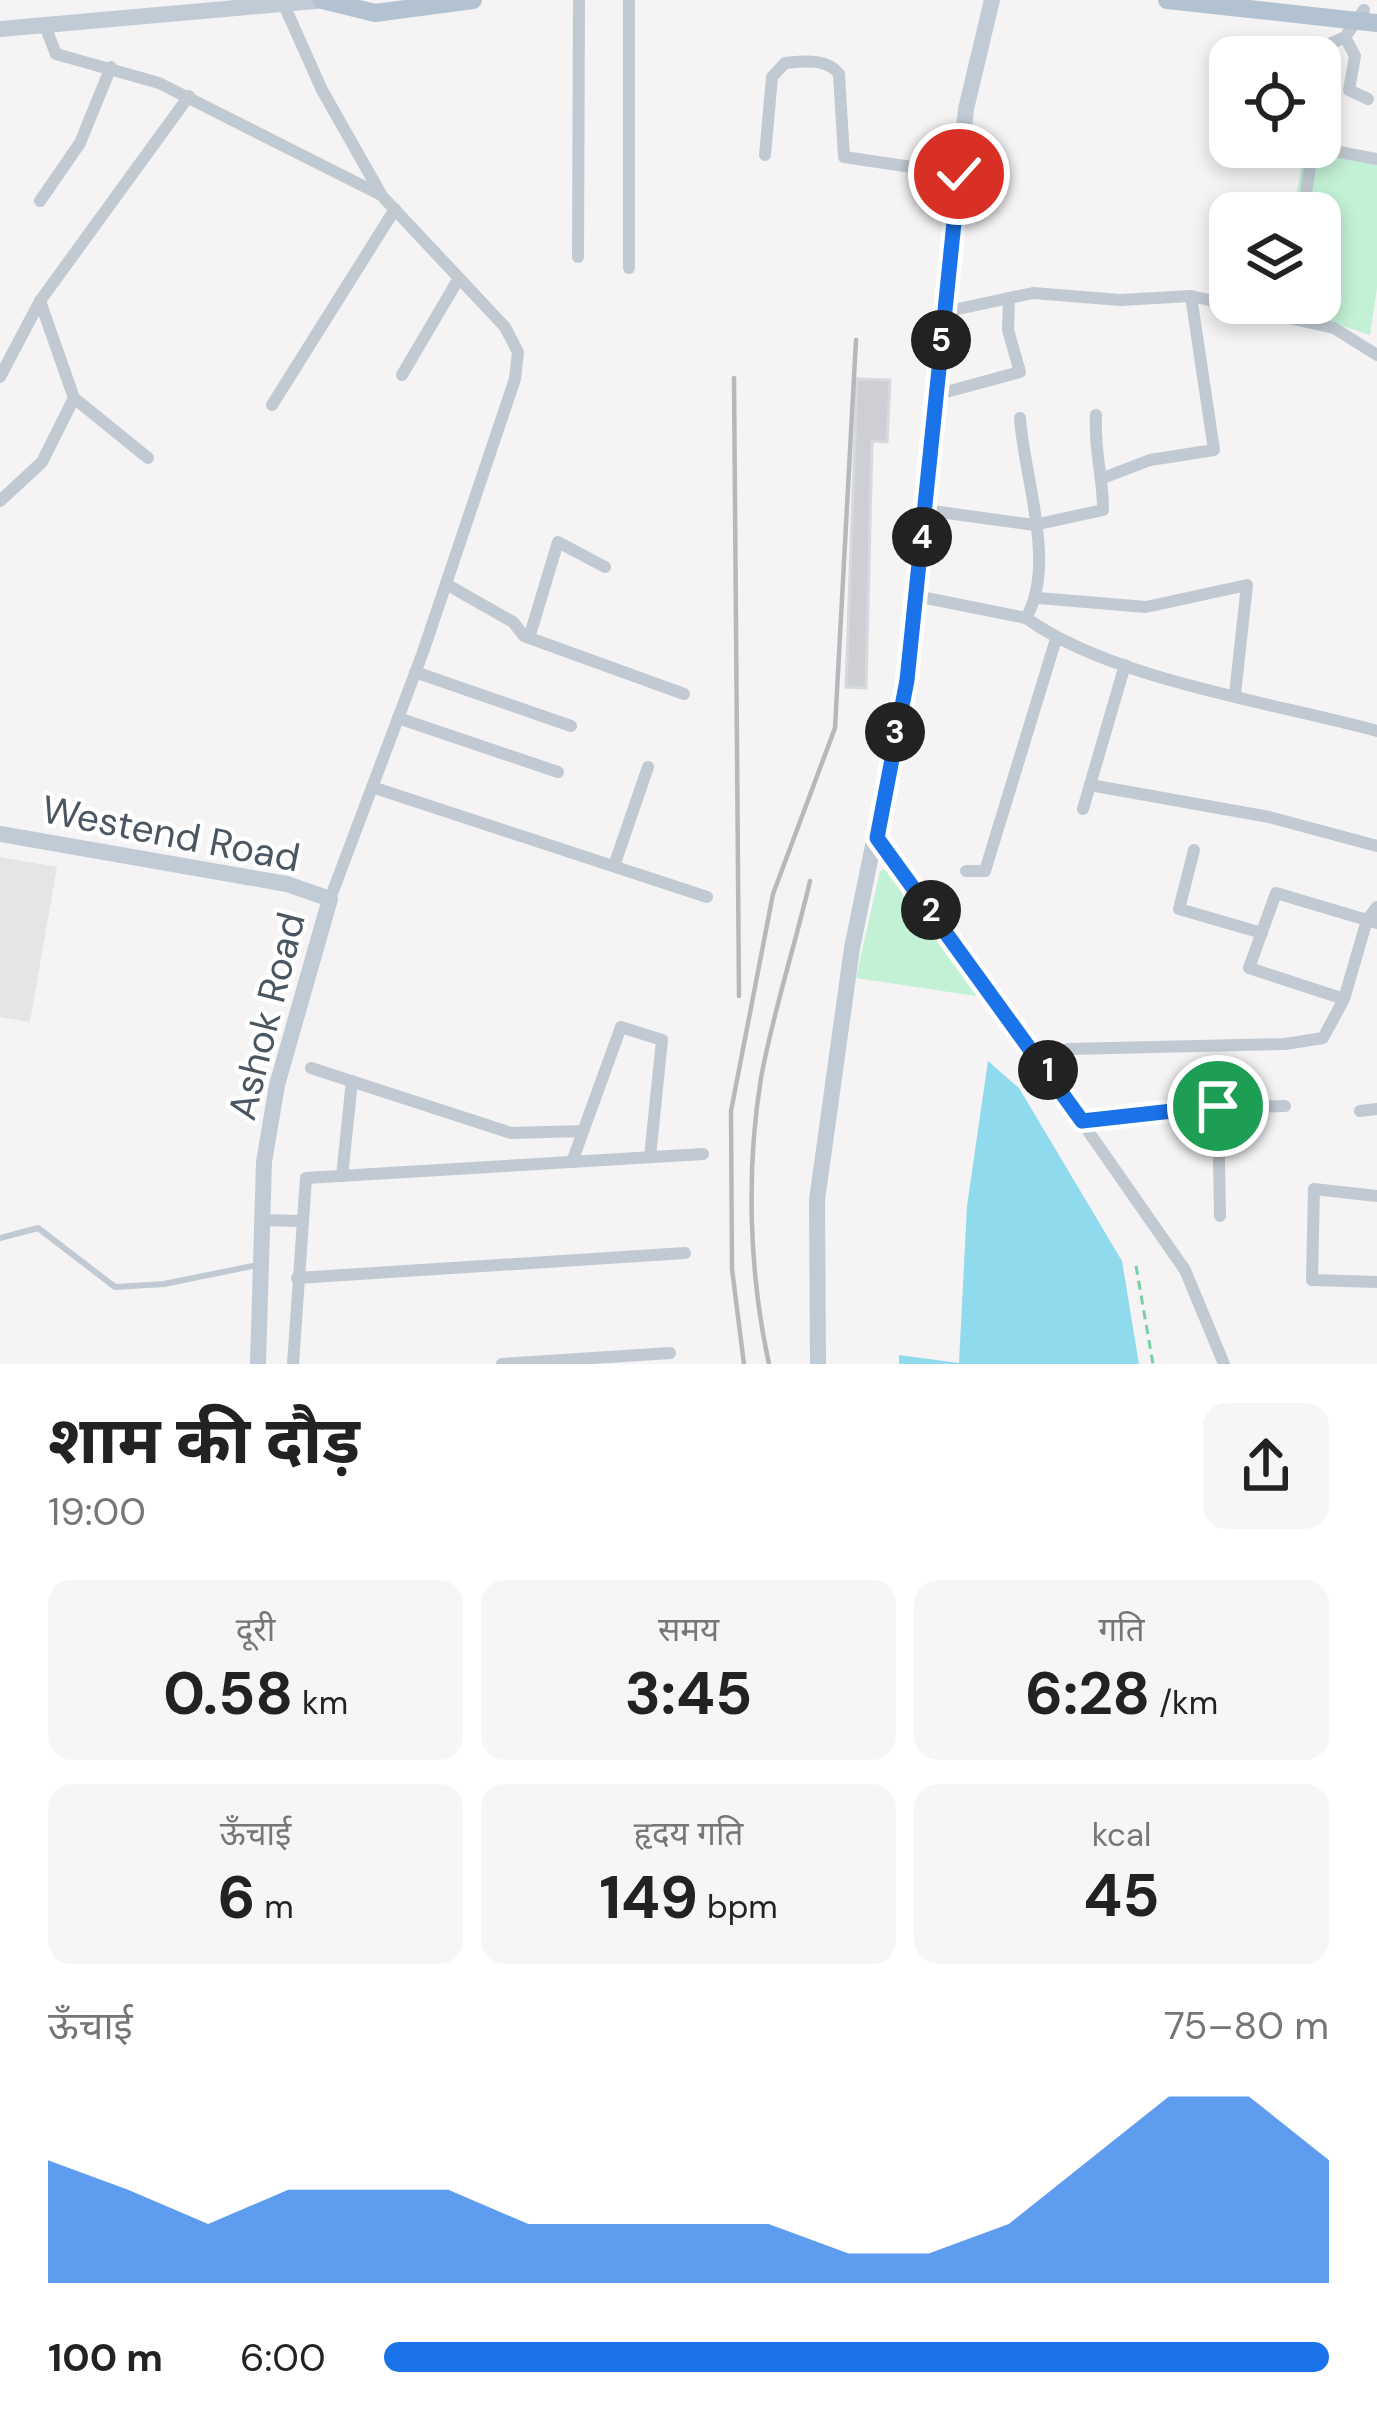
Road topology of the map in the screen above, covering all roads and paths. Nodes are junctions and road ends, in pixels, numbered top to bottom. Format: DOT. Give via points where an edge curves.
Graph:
graph roads {
  1 [pos="473,0"];
  2 [pos="579,0"];
  3 [pos="629,0"];
  4 [pos="992,0"];
  5 [pos="1166,0"];
  6 [pos="1313,0"];
  7 [pos="324,1"];
  8 [pos="284,5"];
  9 [pos="1276,5"];
  10 [pos="1371,16"];
  11 [pos="45,26"];
  12 [pos="0,29"];
  13 [pos="1345,37"];
  14 [pos="1341,39"];
  15 [pos="111,67"];
  16 [pos="189,96"];
  17 [pos="1368,99"];
  18 [pos="765,155"];
  19 [pos="1377,159"];
  20 [pos="959,174"];
  21 [pos="1306,192"];
  22 [pos="382,196"];
  23 [pos="40,201"];
  24 [pos="394,209"];
  25 [pos="578,257"];
  26 [pos="629,268"];
  27 [pos="459,278"];
  28 [pos="1191,296"];
  29 [pos="1009,298"];
  30 [pos="1209,299"];
  31 [pos="40,301"];
  32 [pos="944,312"];
  33 [pos="1323,324"];
  34 [pos="1377,355"];
  35 [pos="402,375"];
  36 [pos="0,377"];
  37 [pos="935,395"];
  38 [pos="74,398"];
  39 [pos="272,405"];
  40 [pos="1096,415"];
  41 [pos="1020,418"];
  42 [pos="148,458"];
  43 [pos="1103,478"];
  44 [pos="0,501"];
  45 [pos="925,510"];
  46 [pos="1034,525"];
  47 [pos="604,567"];
  48 [pos="446,584"];
  49 [pos="916,596"];
  50 [pos="1038,598"];
  51 [pos="1026,618"];
  52 [pos="529,638"];
  53 [pos="1056,639"];
  54 [pos="1125,665"];
  55 [pos="415,672"];
  56 [pos="684,694"];
  57 [pos="1235,694"];
  58 [pos="398,718"];
  59 [pos="571,726"];
  60 [pos="1377,731"];
  61 [pos="648,767"];
  62 [pos="558,772"];
  63 [pos="1090,785"];
  64 [pos="372,787"];
  65 [pos="1083,809"];
  66 [pos="0,834"];
  67 [pos="877,838"];
  68 [pos="1377,847"];
  69 [pos="1194,850"];
  70 [pos="614,866"];
  71 [pos="966,871"];
  72 [pos="707,897"];
  73 [pos="330,899"];
  74 [pos="1377,907"];
  75 [pos="1372,921"];
  76 [pos="1262,933"];
  77 [pos="1344,999"];
  78 [pos="1043,1064"];
  79 [pos="310,1068"];
  80 [pos="352,1082"];
  81 [pos="1218,1106"];
  82 [pos="1285,1106"];
  83 [pos="1377,1108"];
  84 [pos="1360,1111"];
  85 [pos="1082,1121"];
  86 [pos="583,1131"];
  87 [pos="703,1154"];
  88 [pos="650,1157"];
  89 [pos="572,1162"];
  90 [pos="342,1176"];
  91 [pos="1377,1196"];
  92 [pos="1220,1216"];
  93 [pos="262,1220"];
  94 [pos="300,1221"];
  95 [pos="0,1238"];
  96 [pos="685,1253"];
  97 [pos="261,1264"];
  98 [pos="1136,1266"];
  99 [pos="298,1278"];
  100 [pos="1377,1282"];
  101 [pos="670,1353"];
  102 [pos="258,1364"];
  103 [pos="293,1364"];
  104 [pos="502,1364"];
  105 [pos="818,1364"];
  106 [pos="1153,1364"];
  107 [pos="1224,1364"];
  1 -- 7 [label="main road" via="375,13"];
  2 -- 25 [label="street"];
  3 -- 26 [label="street"];
  4 -- 20 [label="street"];
  5 -- 9 [label="main road"];
  6 -- 10 [label="main road"];
  7 -- 8 [label="street"];
  8 -- 11 [label="street"];
  8 -- 22 [label="street"];
  9 -- 10 [label="main road"];
  10 -- 13 [label="street"];
  11 -- 12 [label="street"];
  11 -- 15 [label="street" via="56,54"];
  13 -- 14 [label="street"];
  13 -- 17 [label="street" via="1355,56 1349,90"];
  15 -- 16 [label="street"];
  15 -- 23 [label="street" via="80,143"];
  16 -- 22 [label="street"];
  16 -- 31 [label="street"];
  18 -- 20 [label="street" via="772,77 785,63 807,60 839,74 844,157"];
  19 -- 21 [label="street" via="1313,147"];
  20 -- 32 [label="street"];
  22 -- 24 [label="street"];
  24 -- 27 [label="street"];
  24 -- 39 [label="street"];
  27 -- 35 [label="street"];
  27 -- 48 [label="street" via="518,352"];
  28 -- 29 [label="street"];
  28 -- 30 [label="street"];
  28 -- 43 [label="street" via="1214,450"];
  29 -- 32 [label="street"];
  29 -- 37 [label="street" via="1020,372"];
  31 -- 36 [label="street"];
  31 -- 38 [label="street"];
  32 -- 37 [label="street"];
  33 -- 34 [label="street"];
  37 -- 45 [label="street"];
  38 -- 42 [label="street"];
  38 -- 44 [label="street" via="42,462"];
  40 -- 43 [label="street" via="1094,464"];
  41 -- 46 [label="street"];
  43 -- 46 [label="street" via="1103,510"];
  45 -- 46 [label="street"];
  45 -- 49 [label="street"];
  46 -- 50 [label="street"];
  47 -- 52 [label="street" via="558,542"];
  48 -- 52 [label="street"];
  48 -- 55 [label="street"];
  49 -- 51 [label="street"];
  49 -- 67 [label="street"];
  50 -- 51 [label="street"];
  50 -- 57 [label="street" via="1146,607 1246,585"];
  51 -- 53 [label="street"];
  52 -- 56 [label="street"];
  53 -- 54 [label="street"];
  53 -- 71 [label="street" via="985,871"];
  54 -- 57 [label="street"];
  54 -- 63 [label="street"];
  55 -- 58 [label="street"];
  55 -- 59 [label="street"];
  57 -- 60 [label="street"];
  58 -- 62 [label="street"];
  58 -- 64 [label="street"];
  61 -- 70 [label="street"];
  63 -- 65 [label="street"];
  63 -- 68 [label="street" via="1253,813"];
  64 -- 70 [label="street"];
  64 -- 73 [label="street"];
  66 -- 73 [label="street, Westend Road" via="287,884"];
  67 -- 78 [label="street"];
  67 -- 105 [label="street" via="852,949 818,1200"];
  69 -- 76 [label="street" via="1179,909"];
  70 -- 72 [label="street"];
  73 -- 93 [label="street, Ashok Road" via="277,1085"];
  74 -- 75 [label="street"];
  75 -- 76 [label="street" via="1276,893"];
  75 -- 77 [label="street"];
  76 -- 77 [label="street" via="1250,968"];
  77 -- 78 [label="street" via="1323,1038 1068,1049"];
  78 -- 85 [label="street"];
  79 -- 80 [label="street"];
  80 -- 86 [label="street" via="511,1133"];
  80 -- 90 [label="street"];
  81 -- 82 [label="street"];
  81 -- 85 [label="street"];
  81 -- 92 [label="street"];
  83 -- 84 [label="street"];
  85 -- 107 [label="street" via="1185,1270"];
  86 -- 88 [label="street" via="621,1027 662,1040"];
  86 -- 89 [label="street"];
  87 -- 88 [label="street"];
  88 -- 89 [label="street"];
  89 -- 90 [label="street"];
  90 -- 94 [label="street" via="306,1178"];
  91 -- 100 [label="street" via="1314,1189 1309,1246 1312,1280"];
  93 -- 94 [label="street"];
  93 -- 97 [label="street, Ashok Road"];
  94 -- 99 [label="street"];
  95 -- 97 [label="lane" via="38,1228 115,1287"];
  96 -- 99 [label="street"];
  97 -- 102 [label="street, Ashok Road"];
  98 -- 106 [label="path"];
  99 -- 103 [label="street"];
  101 -- 104 [label="street"];
}
